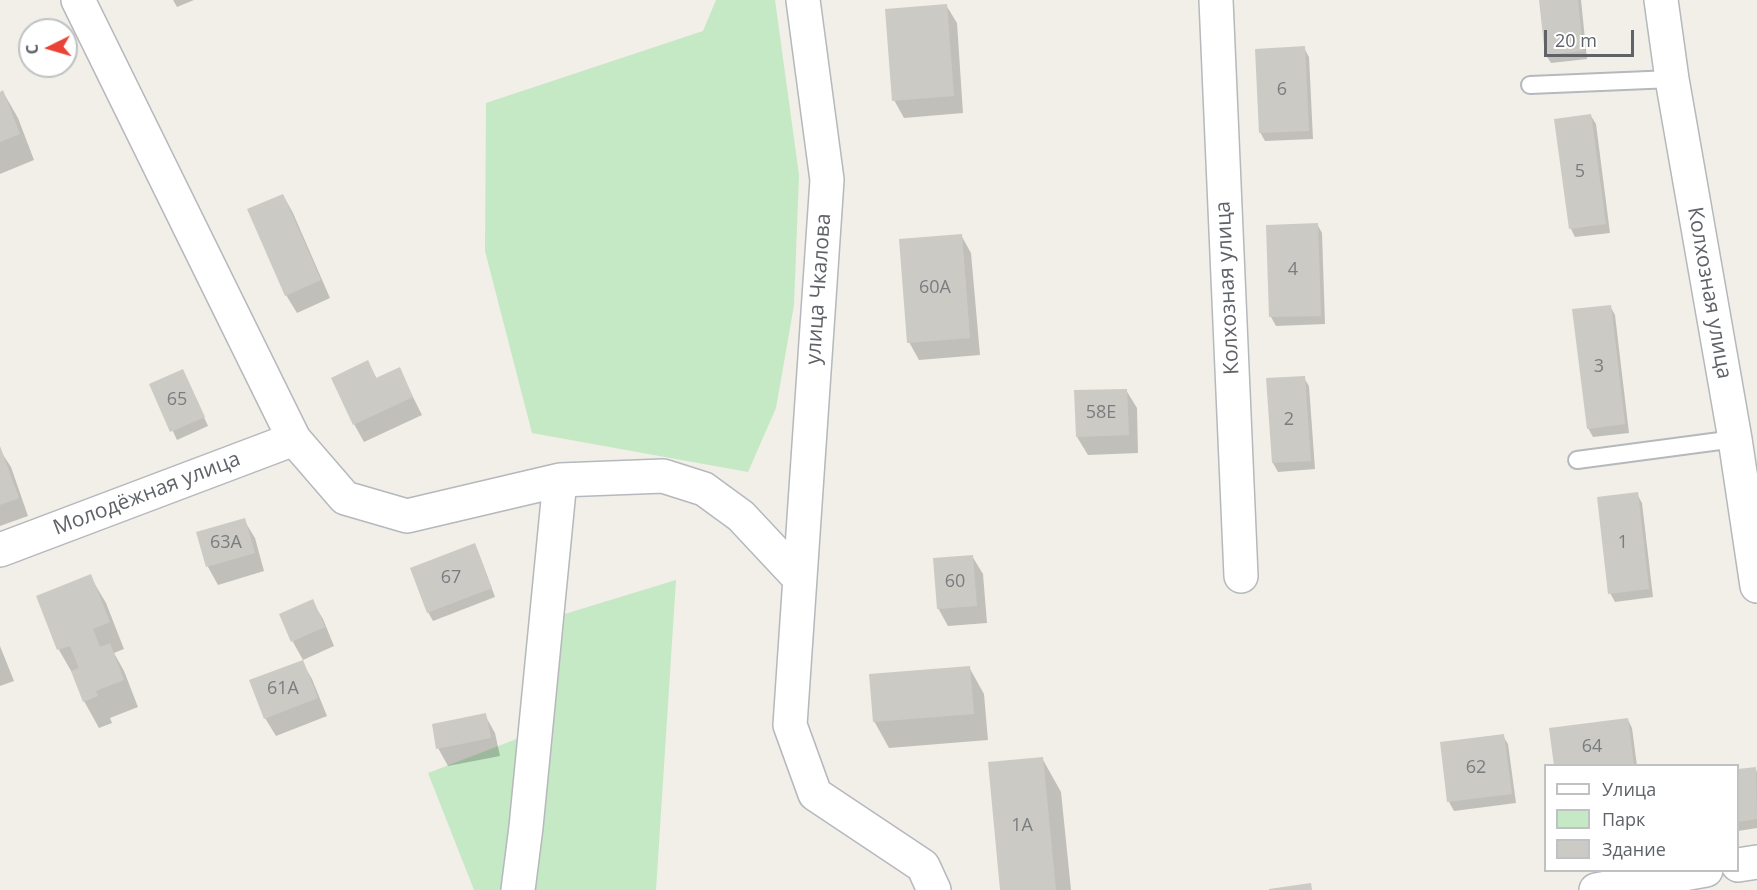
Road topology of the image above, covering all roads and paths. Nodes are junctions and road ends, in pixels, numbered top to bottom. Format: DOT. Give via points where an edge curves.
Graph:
graph roads {
  1 [pos="78,0"];
  2 [pos="803,0"];
  3 [pos="1216,0"];
  4 [pos="1661,0"];
  5 [pos="1672,79"];
  6 [pos="1530,85"];
  7 [pos="294,439"];
  8 [pos="1735,439"];
  9 [pos="1577,460"];
  10 [pos="560,480"];
  11 [pos="0,550"];
  12 [pos="1241,576"];
  13 [pos="800,579"];
  14 [pos="1757,586"];
  15 [pos="1757,862"];
  16 [pos="1739,865"];
  17 [pos="1695,872"];
  18 [pos="518,890"];
  19 [pos="934,890"];
  20 [pos="1596,890"];
  1 -- 7 [label="street"];
  2 -- 13 [label="street, улица Чкалова" via="826,180"];
  3 -- 12 [label="street, Колхозная улица"];
  4 -- 5 [label="street, Колхозная улица"];
  5 -- 6 [label="lane"];
  5 -- 8 [label="street, Колхозная улица"];
  7 -- 10 [label="street" via="345,498 407,516"];
  7 -- 11 [label="street, Молодёжная улица"];
  8 -- 9 [label="lane"];
  8 -- 14 [label="street, Колхозная улица"];
  10 -- 13 [label="street" via="663,476 704,489 741,516"];
  10 -- 18 [label="street"];
  13 -- 19 [label="street, улица Чкалова" via="790,725 815,794 923,866"];
  15 -- 16 [label="street"];
  17 -- 20 [label="street"];
}
